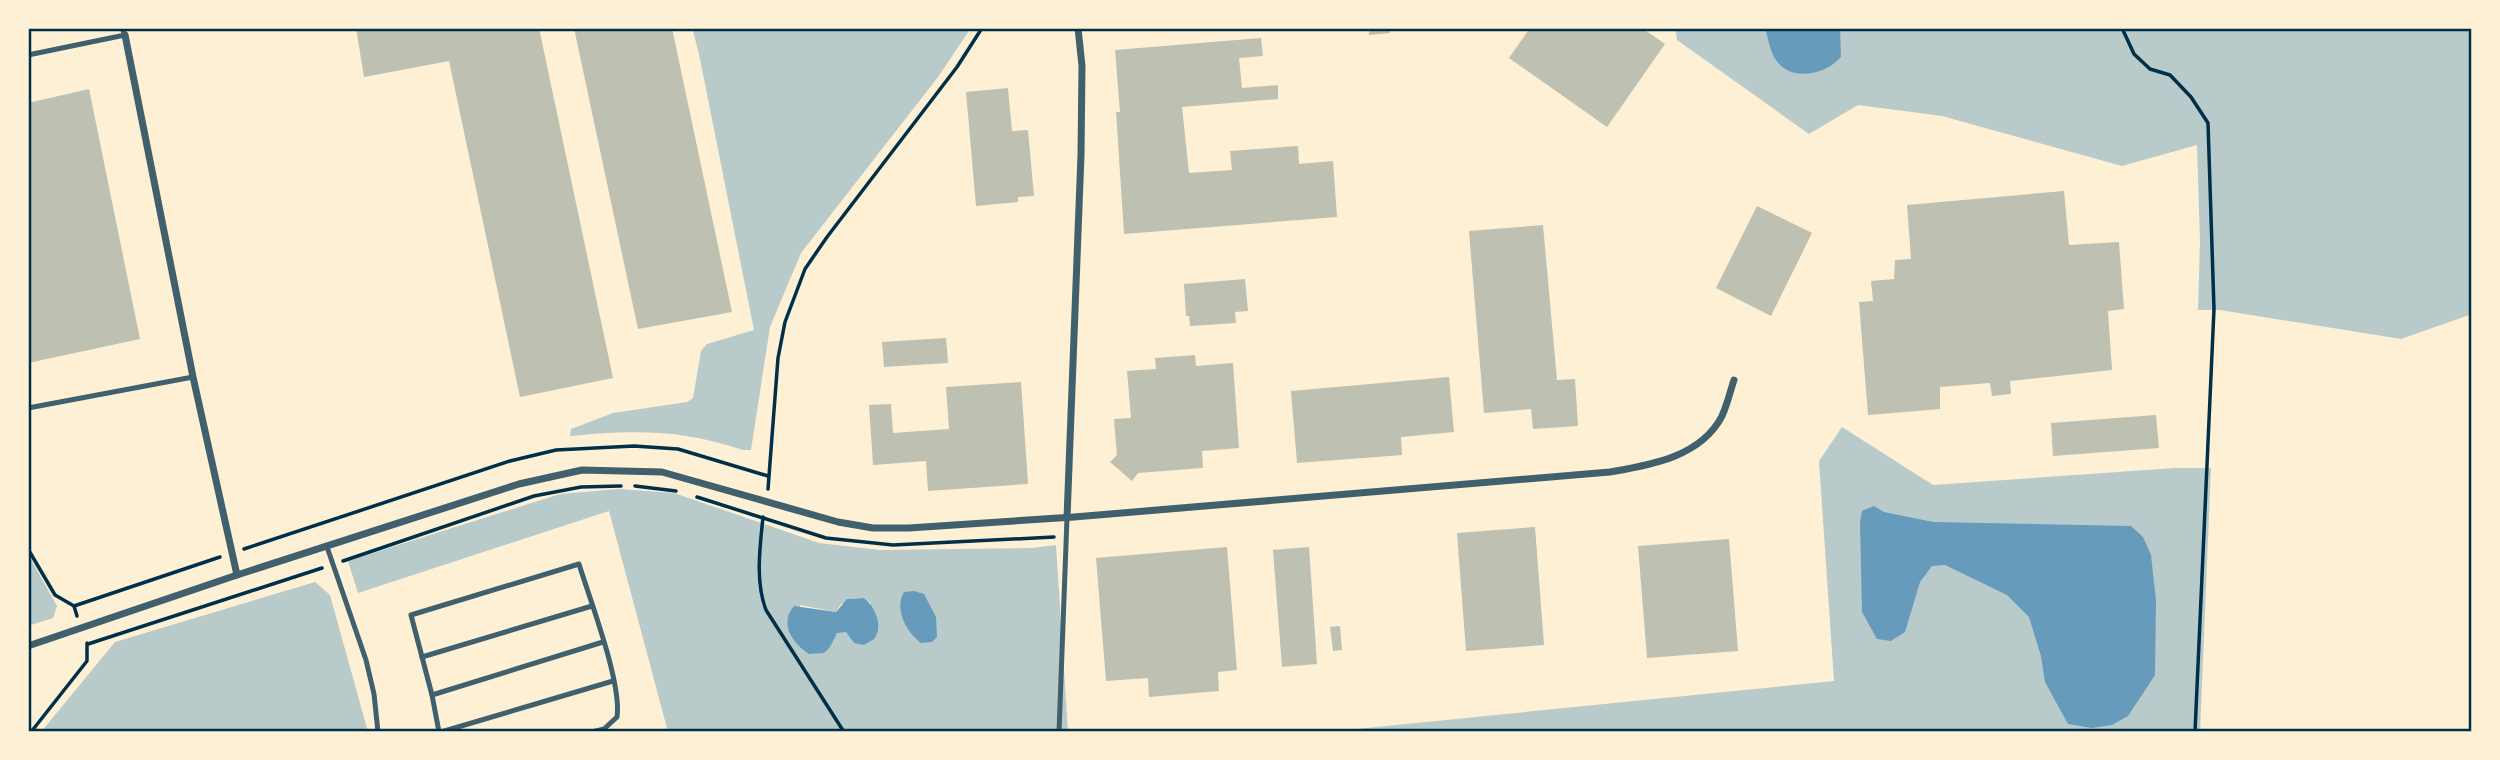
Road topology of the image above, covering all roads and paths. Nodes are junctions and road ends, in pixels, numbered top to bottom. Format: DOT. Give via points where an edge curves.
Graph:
graph roads {
  1 [pos="982,28"];
  2 [pos="1078,28"];
  3 [pos="2122,28"];
  4 [pos="124,32"];
  5 [pos="28,55"];
  6 [pos="193,377"];
  7 [pos="1734,380"];
  8 [pos="28,408"];
  9 [pos="678,492"];
  10 [pos="690,495"];
  11 [pos="767,501"];
  12 [pos="762,517"];
  13 [pos="1067,518"];
  14 [pos="1066,536"];
  15 [pos="327,547"];
  16 [pos="28,548"];
  17 [pos="333,564"];
  18 [pos="237,575"];
  19 [pos="592,606"];
  20 [pos="81,628"];
  21 [pos="603,642"];
  22 [pos="88,644"];
  23 [pos="28,646"];
  24 [pos="422,657"];
  25 [pos="613,681"];
  26 [pos="432,695"];
  27 [pos="31,732"];
  28 [pos="377,732"];
  29 [pos="440,732"];
  30 [pos="592,732"];
  31 [pos="844,732"];
  32 [pos="1059,732"];
  33 [pos="2194,732"];
  1 -- 11 [label="path" via="827,237 794,292 778,358"];
  2 -- 13 [label="street" via="1081,155"];
  3 -- 33 [label="path" via="2134,54 2150,69 2171,75 2208,123 2214,309"];
  4 -- 5 [label="lane"];
  4 -- 6 [label="street"];
  6 -- 8 [label="lane"];
  6 -- 18 [label="street"];
  7 -- 13 [label="street" via="1722,417 1703,440 1676,456 1645,466"];
  9 -- 17 [label="path" via="631,485 581,487 534,496"];
  10 -- 12 [label="path"];
  11 -- 12 [label="path"];
  11 -- 13 [label="street" via="873,528"];
  11 -- 15 [label="street" via="662,472 582,470 519,484"];
  12 -- 14 [label="path" via="826,538 892,545"];
  12 -- 31 [label="path" via="761,597"];
  13 -- 14 [label="lane"];
  14 -- 32 [label="lane"];
  15 -- 17 [label="lane"];
  15 -- 18 [label="street"];
  16 -- 20 [label="path" via="55,595 74,606"];
  17 -- 22 [label="path"];
  17 -- 28 [label="lane" via="366,660"];
  18 -- 20 [label="street"];
  19 -- 21 [label="lane"];
  19 -- 24 [label="lane"];
  19 -- 24 [label="lane" via="579,564 411,615"];
  20 -- 22 [label="path"];
  20 -- 23 [label="street"];
  21 -- 25 [label="lane"];
  21 -- 26 [label="lane"];
  22 -- 27 [label="path" via="87,661"];
  24 -- 26 [label="lane"];
  25 -- 29 [label="lane"];
  25 -- 30 [label="lane" via="617,717 604,729"];
  26 -- 29 [label="lane"];
}
